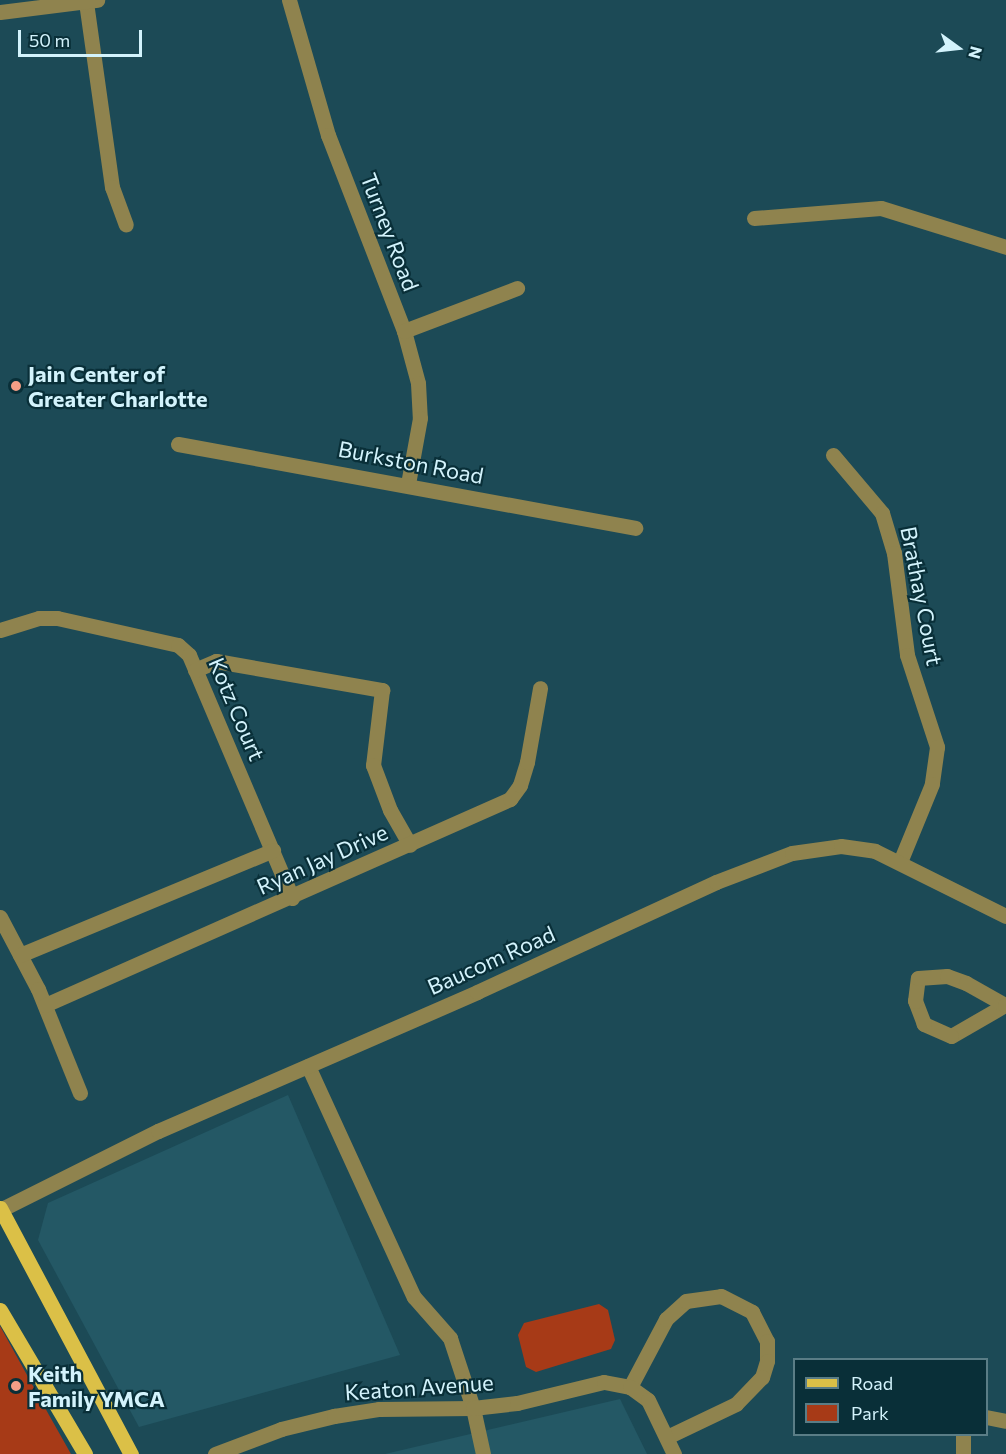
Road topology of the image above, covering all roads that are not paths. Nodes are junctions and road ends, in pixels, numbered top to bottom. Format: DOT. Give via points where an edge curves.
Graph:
graph roads {
  1 [pos="289,0"];
  2 [pos="91,1"];
  3 [pos="0,12"];
  4 [pos="754,218"];
  5 [pos="126,225"];
  6 [pos="1006,248"];
  7 [pos="517,288"];
  8 [pos="404,331"];
  9 [pos="178,444"];
  10 [pos="833,454"];
  11 [pos="408,484"];
  12 [pos="635,528"];
  13 [pos="0,630"];
  14 [pos="195,669"];
  15 [pos="540,688"];
  16 [pos="410,845"];
  17 [pos="273,850"];
  18 [pos="900,862"];
  19 [pos="292,898"];
  20 [pos="1006,916"];
  21 [pos="0,917"];
  22 [pos="20,955"];
  23 [pos="45,1005"];
  24 [pos="1005,1005"];
  25 [pos="308,1066"];
  26 [pos="80,1093"];
  27 [pos="0,1209"];
  28 [pos="0,1310"];
  29 [pos="630,1387"];
  30 [pos="473,1408"];
  31 [pos="988,1417"];
  32 [pos="1006,1421"];
  33 [pos="963,1436"];
  34 [pos="667,1437"];
  35 [pos="85,1454"];
  36 [pos="131,1454"];
  37 [pos="214,1454"];
  38 [pos="483,1454"];
  39 [pos="675,1454"];
  40 [pos="963,1454"];
  1 -- 8 [label="street, Turney Road" via="328,135"];
  2 -- 3 [label="street"];
  2 -- 5 [label="street" via="111,187"];
  4 -- 6 [label="street" via="881,208"];
  7 -- 8 [label="street"];
  8 -- 11 [label="street, Turney Road" via="421,406"];
  9 -- 11 [label="street, Burkston Road"];
  10 -- 18 [label="street, Brathay Court" via="882,513 894,553 907,655 937,747 932,784"];
  11 -- 12 [label="street, Burkston Road"];
  13 -- 14 [label="street, Kotz Court" via="39,618 89,622 178,645"];
  14 -- 16 [label="street" via="216,661 382,690 373,765 390,810"];
  14 -- 17 [label="street, Kotz Court"];
  15 -- 16 [label="street, Ryan Jay Drive" via="527,762 520,785 510,799"];
  16 -- 19 [label="street, Ryan Jay Drive"];
  17 -- 19 [label="street, Kotz Court"];
  17 -- 22 [label="street"];
  18 -- 20 [label="street, Baucom Road"];
  18 -- 25 [label="street, Baucom Road" via="856,847 792,853 716,882"];
  19 -- 23 [label="street, Ryan Jay Drive"];
  21 -- 22 [label="street"];
  22 -- 23 [label="street"];
  23 -- 26 [label="street"];
  24 -- 24 [label="street" via="947,976 918,978 915,1001 924,1024 951,1036"];
  25 -- 27 [label="street, Baucom Road" via="158,1131"];
  25 -- 30 [label="street" via="414,1297 450,1338"];
  27 -- 36 [label="main road"];
  28 -- 35 [label="main road"];
  29 -- 30 [label="street, Keaton Avenue" via="604,1382 517,1403"];
  29 -- 34 [label="street" via="648,1400"];
  29 -- 34 [label="street" via="666,1319 686,1301 721,1296 752,1312 767,1341 762,1377 736,1404"];
  30 -- 37 [label="street, Keaton Avenue" via="379,1409 334,1416 281,1428"];
  30 -- 38 [label="street"];
  31 -- 32 [label="street"];
  33 -- 40 [label="street"];
  34 -- 39 [label="street"];
}
